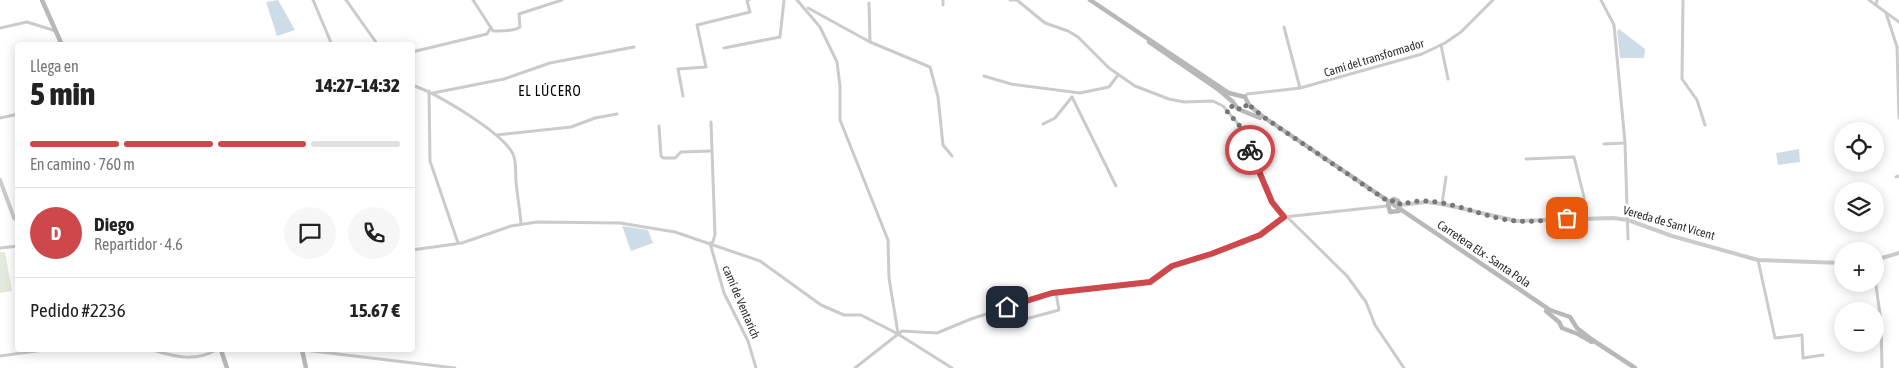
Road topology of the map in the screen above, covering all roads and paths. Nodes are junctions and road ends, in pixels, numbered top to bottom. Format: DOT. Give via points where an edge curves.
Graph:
graph roads {
  1 [pos="42,0"];
  2 [pos="313,0"];
  3 [pos="346,0"];
  4 [pos="473,0"];
  5 [pos="562,0"];
  6 [pos="749,0"];
  7 [pos="784,0"];
  8 [pos="797,0"];
  9 [pos="943,0"];
  10 [pos="1010,0"];
  11 [pos="1017,0"];
  12 [pos="1089,0"];
  13 [pos="1490,0"];
  14 [pos="1601,0"];
  15 [pos="1683,0"];
  16 [pos="1869,0"];
  17 [pos="1877,0"];
  18 [pos="869,2"];
  19 [pos="803,5"];
  20 [pos="943,5"];
  21 [pos="1876,6"];
  22 [pos="1886,13"];
  23 [pos="1899,22"];
  24 [pos="491,27"];
  25 [pos="1284,27"];
  26 [pos="0,28"];
  27 [pos="56,31"];
  28 [pos="61,42"];
  29 [pos="331,42"];
  30 [pos="376,42"];
  31 [pos="870,42"];
  32 [pos="1441,45"];
  33 [pos="634,47"];
  34 [pos="724,48"];
  35 [pos="415,51"];
  36 [pos="1118,75"];
  37 [pos="984,76"];
  38 [pos="1448,79"];
  39 [pos="415,86"];
  40 [pos="1300,88"];
  41 [pos="429,91"];
  42 [pos="434,93"];
  43 [pos="1075,93"];
  44 [pos="683,96"];
  45 [pos="1238,96"];
  46 [pos="1072,97"];
  47 [pos="1244,97"];
  48 [pos="1247,103"];
  49 [pos="1234,104"];
  50 [pos="1240,109"];
  51 [pos="1228,111"];
  52 [pos="617,114"];
  53 [pos="15,115"];
  54 [pos="0,118"];
  55 [pos="1899,118"];
  56 [pos="711,122"];
  57 [pos="1043,124"];
  58 [pos="659,126"];
  59 [pos="1705,126"];
  60 [pos="496,135"];
  61 [pos="1625,143"];
  62 [pos="1604,144"];
  63 [pos="710,151"];
  64 [pos="952,156"];
  65 [pos="1526,159"];
  66 [pos="1446,177"];
  67 [pos="0,180"];
  68 [pos="1116,186"];
  69 [pos="1388,204"];
  70 [pos="1442,204"];
  71 [pos="1400,208"];
  72 [pos="1284,217"];
  73 [pos="1585,217"];
  74 [pos="15,219"];
  75 [pos="1628,220"];
  76 [pos="521,224"];
  77 [pos="1628,239"];
  78 [pos="458,243"];
  79 [pos="711,243"];
  80 [pos="15,246"];
  81 [pos="0,248"];
  82 [pos="415,250"];
  83 [pos="1899,253"];
  84 [pos="1884,257"];
  85 [pos="1758,260"];
  86 [pos="1834,263"];
  87 [pos="1877,292"];
  88 [pos="1056,293"];
  89 [pos="1564,316"];
  90 [pos="1022,320"];
  91 [pos="1559,322"];
  92 [pos="1573,323"];
  93 [pos="1568,330"];
  94 [pos="898,334"];
  95 [pos="29,352"];
  96 [pos="159,352"];
  97 [pos="213,352"];
  98 [pos="222,352"];
  99 [pos="303,352"];
  100 [pos="320,352"];
  101 [pos="1823,355"];
  102 [pos="0,356"];
  103 [pos="445,367"];
  104 [pos="227,368"];
  105 [pos="306,368"];
  106 [pos="455,368"];
  107 [pos="756,368"];
  108 [pos="855,368"];
  109 [pos="952,368"];
  110 [pos="1404,368"];
  111 [pos="1630,368"];
  112 [pos="1635,368"];
  113 [pos="1882,368"];
  1 -- 27 [label="main road"];
  2 -- 29 [label="street"];
  3 -- 30 [label="street"];
  4 -- 24 [label="street"];
  5 -- 24 [label="street" via="519,14 518,29 493,31"];
  6 -- 44 [label="street" via="750,12 697,25 706,66 678,69"];
  7 -- 34 [label="street" via="780,37"];
  8 -- 19 [label="street"];
  9 -- 20 [label="street"];
  10 -- 11 [label="street"];
  11 -- 36 [label="street" via="1045,22 1078,38"];
  12 -- 45 [label="main road"];
  12 -- 49 [label="main road"];
  13 -- 32 [label="street, Camí del transformador" via="1461,32"];
  14 -- 61 [label="street" via="1614,25"];
  15 -- 59 [label="street" via="1682,79 1697,100"];
  16 -- 21 [label="street"];
  17 -- 21 [label="street"];
  18 -- 31 [label="street"];
  19 -- 31 [label="street"];
  19 -- 94 [label="street" via="820,27 837,62 840,120 888,240 889,278"];
  21 -- 22 [label="street"];
  22 -- 23 [label="street"];
  22 -- 55 [label="street" via="1897,47"];
  24 -- 35 [label="street" via="487,34"];
  25 -- 40 [label="street"];
  26 -- 27 [label="street" via="27,22"];
  27 -- 28 [label="main road"];
  31 -- 64 [label="street" via="930,66 938,97 943,145"];
  32 -- 38 [label="street"];
  32 -- 40 [label="street, Camí del transformador" via="1422,54"];
  33 -- 42 [label="street" via="550,63 504,79"];
  36 -- 43 [label="street" via="1109,87"];
  36 -- 51 [label="street" via="1169,100 1213,101"];
  37 -- 43 [label="street" via="1011,84"];
  39 -- 41 [label="street"];
  40 -- 47 [label="street, Camí del transformador"];
  41 -- 42 [label="street"];
  41 -- 78 [label="street" via="430,161"];
  42 -- 60 [label="street" via="478,119"];
  43 -- 46 [label="street"];
  45 -- 47 [label="main road"];
  45 -- 49 [label="main road"];
  46 -- 57 [label="street" via="1055,118"];
  46 -- 68 [label="street"];
  47 -- 48 [label="main road"];
  48 -- 50 [label="main road"];
  48 -- 69 [label="main road, Carretera Elx - Santa Pola"];
  49 -- 50 [label="main road, Carretera Elx - Santa Pola"];
  49 -- 51 [label="street"];
  50 -- 51 [label="street"];
  50 -- 69 [label="main road, Carretera Elx - Santa Pola" via="1263,119"];
  51 -- 72 [label="street" via="1239,125 1272,202"];
  52 -- 60 [label="street" via="571,127"];
  53 -- 54 [label="street"];
  56 -- 63 [label="street"];
  58 -- 63 [label="street" via="663,158 675,158 680,152"];
  60 -- 76 [label="street" via="513,154 515,161"];
  61 -- 62 [label="street"];
  61 -- 75 [label="street"];
  63 -- 79 [label="street" via="715,235"];
  65 -- 73 [label="street" via="1574,157"];
  66 -- 70 [label="street"];
  67 -- 74 [label="street"];
  69 -- 71 [label="main road, Carretera Elx - Santa Pola"];
  69 -- 71 [label="main road" via="1396,200"];
  69 -- 72 [label="street"];
  70 -- 71 [label="street, Vereda de Sant Vicent" via="1426,202"];
  70 -- 73 [label="street, Vereda de Sant Vicent" via="1517,221"];
  71 -- 89 [label="main road, Carretera Elx - Santa Pola" via="1550,310"];
  71 -- 91 [label="main road, Carretera Elx - Santa Pola"];
  72 -- 88 [label="street" via="1260,235 1172,266 1150,282"];
  72 -- 110 [label="street" via="1347,276"];
  73 -- 75 [label="street, Vereda de Sant Vicent"];
  75 -- 77 [label="street"];
  75 -- 85 [label="street, Vereda de Sant Vicent"];
  76 -- 78 [label="street"];
  76 -- 79 [label="street" via="556,221 620,223 674,232"];
  78 -- 82 [label="street"];
  79 -- 94 [label="street" via="760,261 835,312 861,315"];
  79 -- 107 [label="street, camí de Ventarich" via="724,293 748,341"];
  80 -- 81 [label="street"];
  83 -- 84 [label="street"];
  85 -- 86 [label="street, Vereda de Sant Vicent"];
  85 -- 101 [label="street" via="1775,338 1802,335 1803,358"];
  87 -- 113 [label="street"];
  88 -- 90 [label="street" via="1059,310"];
  88 -- 94 [label="street" via="970,319 937,333 902,331"];
  89 -- 91 [label="main road"];
  89 -- 92 [label="main road" via="1571,318"];
  91 -- 93 [label="main road"];
  92 -- 93 [label="main road"];
  92 -- 112 [label="main road"];
  93 -- 111 [label="main road"];
  94 -- 108 [label="street"];
  94 -- 109 [label="street"];
  95 -- 102 [label="street"];
  96 -- 97 [label="street" via="176,358 190,358"];
  98 -- 104 [label="main road"];
  99 -- 105 [label="main road"];
  100 -- 103 [label="street"];
  103 -- 106 [label="street"];
}
